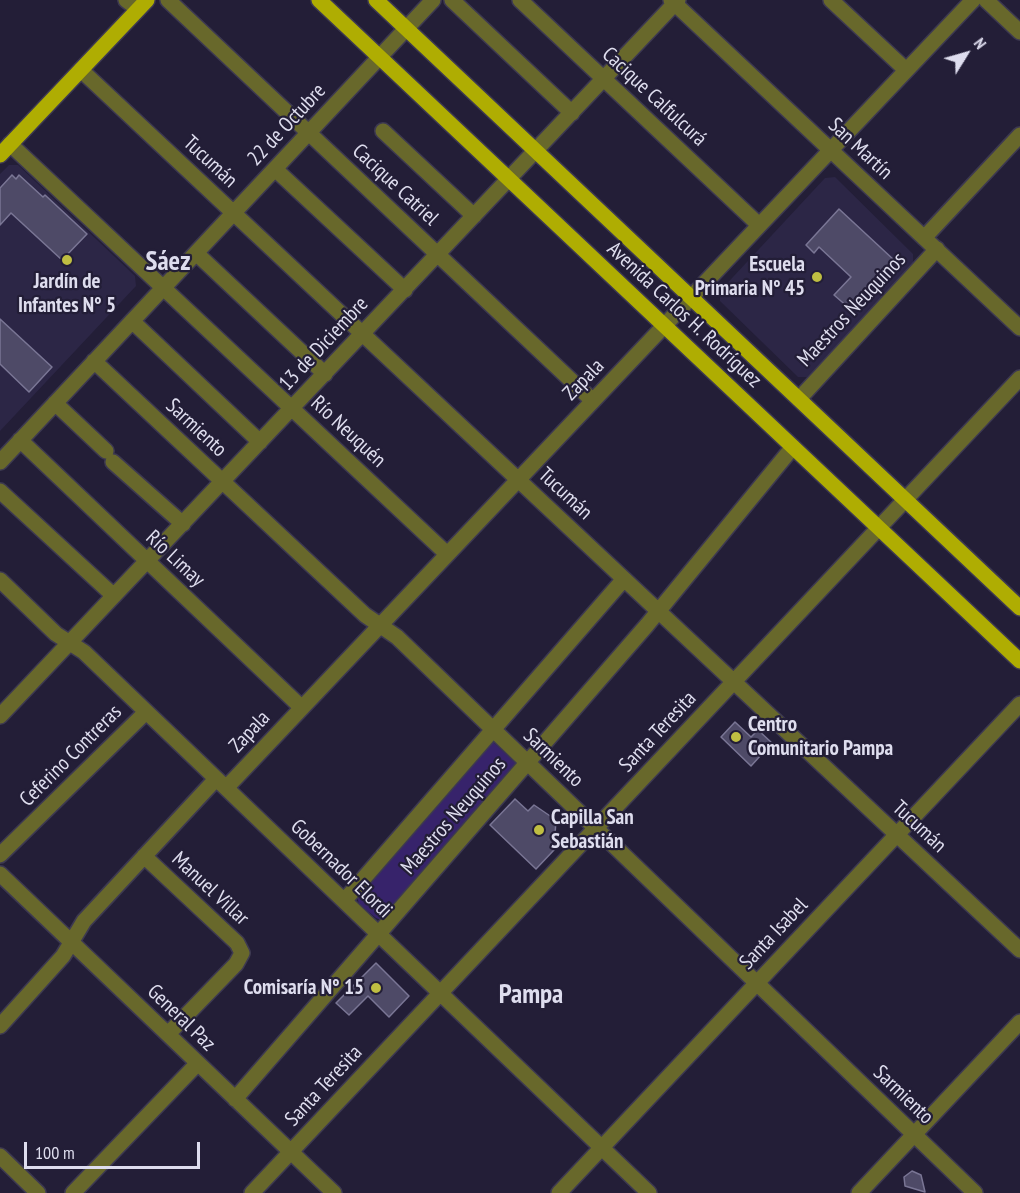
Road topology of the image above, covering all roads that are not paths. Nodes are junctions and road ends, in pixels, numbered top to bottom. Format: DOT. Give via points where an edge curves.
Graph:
graph roads {
  1 [pos="126,0"];
  2 [pos="168,0"];
  3 [pos="319,0"];
  4 [pos="376,0"];
  5 [pos="433,0"];
  6 [pos="452,0"];
  7 [pos="520,0"];
  8 [pos="831,0"];
  9 [pos="973,0"];
  10 [pos="986,0"];
  11 [pos="675,1"];
  12 [pos="143,5"];
  13 [pos="406,29"];
  14 [pos="1020,32"];
  15 [pos="380,57"];
  16 [pos="81,69"];
  17 [pos="906,70"];
  18 [pos="604,79"];
  19 [pos="572,113"];
  20 [pos="383,131"];
  21 [pos="309,133"];
  22 [pos="1020,135"];
  23 [pos="5,149"];
  24 [pos="831,150"];
  25 [pos="536,151"];
  26 [pos="275,169"];
  27 [pos="509,179"];
  28 [pos="234,213"];
  29 [pos="474,216"];
  30 [pos="759,225"];
  31 [pos="924,238"];
  32 [pos="937,249"];
  33 [pos="196,253"];
  34 [pos="438,255"];
  35 [pos="163,287"];
  36 [pos="405,290"];
  37 [pos="691,297"];
  38 [pos="132,321"];
  39 [pos="664,325"];
  40 [pos="1020,328"];
  41 [pos="363,334"];
  42 [pos="94,361"];
  43 [pos="325,374"];
  44 [pos="1020,378"];
  45 [pos="798,399"];
  46 [pos="592,401"];
  47 [pos="55,403"];
  48 [pos="292,408"];
  49 [pos="20,440"];
  50 [pos="260,442"];
  51 [pos="793,447"];
  52 [pos="0,462"];
  53 [pos="518,479"];
  54 [pos="223,482"];
  55 [pos="0,491"];
  56 [pos="906,500"];
  57 [pos="183,524"];
  58 [pos="879,528"];
  59 [pos="447,554"];
  60 [pos="147,561"];
  61 [pos="624,579"];
  62 [pos="0,580"];
  63 [pos="114,596"];
  64 [pos="1020,608"];
  65 [pos="659,611"];
  66 [pos="380,625"];
  67 [pos="70,643"];
  68 [pos="1020,661"];
  69 [pos="734,682"];
  70 [pos="1020,704"];
  71 [pos="302,708"];
  72 [pos="146,712"];
  73 [pos="0,716"];
  74 [pos="493,729"];
  75 [pos="528,763"];
  76 [pos="221,783"];
  77 [pos="596,828"];
  78 [pos="897,834"];
  79 [pos="0,855"];
  80 [pos="144,856"];
  81 [pos="0,874"];
  82 [pos="344,902"];
  83 [pos="379,935"];
  84 [pos="71,942"];
  85 [pos="1020,950"];
  86 [pos="757,983"];
  87 [pos="440,993"];
  88 [pos="1020,1022"];
  89 [pos="0,1026"];
  90 [pos="168,1034"];
  91 [pos="198,1063"];
  92 [pos="236,1099"];
  93 [pos="914,1135"];
  94 [pos="602,1148"];
  95 [pos="291,1152"];
  96 [pos="0,1156"];
  97 [pos="38,1193"];
  98 [pos="73,1193"];
  99 [pos="252,1193"];
  100 [pos="334,1193"];
  101 [pos="559,1193"];
  102 [pos="649,1193"];
  103 [pos="859,1193"];
  104 [pos="975,1193"];
  1 -- 12 [label="street"];
  2 -- 21 [label="street, Cacique Catriel"];
  3 -- 15 [label="main road, Avenida Carlos H. Rodríguez"];
  4 -- 13 [label="main road, Avenida Carlos H. Rodríguez"];
  5 -- 13 [label="street, 22 de Octubre"];
  6 -- 19 [label="street"];
  7 -- 18 [label="street, Cacique Calfulcurá"];
  8 -- 17 [label="street"];
  9 -- 17 [label="street, Zapala"];
  10 -- 14 [label="street"];
  11 -- 18 [label="street, 13 de Diciembre"];
  11 -- 24 [label="street, San Martín"];
  12 -- 16 [label="main road"];
  13 -- 15 [label="street, 22 de Octubre"];
  13 -- 25 [label="main road, Avenida Carlos H. Rodríguez"];
  15 -- 21 [label="street, 22 de Octubre"];
  15 -- 27 [label="main road, Avenida Carlos H. Rodríguez"];
  16 -- 23 [label="main road"];
  16 -- 28 [label="street, Tucumán"];
  17 -- 24 [label="street, Zapala"];
  18 -- 19 [label="street, 13 de Diciembre"];
  18 -- 30 [label="street, Cacique Calfulcurá"];
  19 -- 25 [label="street, 13 de Diciembre"];
  20 -- 29 [label="street"];
  21 -- 26 [label="street, 22 de Octubre"];
  21 -- 34 [label="street, Cacique Catriel"];
  22 -- 31 [label="street, Maestros Neuquinos"];
  23 -- 35 [label="street, Río Neuquén"];
  24 -- 30 [label="street, Zapala"];
  24 -- 31 [label="street, San Martín"];
  25 -- 27 [label="street, 13 de Diciembre"];
  25 -- 37 [label="main road, Avenida Carlos H. Rodríguez"];
  26 -- 28 [label="street, 22 de Octubre"];
  26 -- 36 [label="street"];
  27 -- 29 [label="street, 13 de Diciembre"];
  27 -- 39 [label="main road, Avenida Carlos H. Rodríguez"];
  28 -- 33 [label="street, 22 de Octubre"];
  28 -- 41 [label="street, Tucumán"];
  29 -- 34 [label="street, 13 de Diciembre"];
  30 -- 37 [label="street, Zapala"];
  31 -- 32 [label="street, San Martín"];
  32 -- 40 [label="street, San Martín"];
  32 -- 45 [label="street, Maestros Neuquinos"];
  33 -- 35 [label="street, 22 de Octubre"];
  33 -- 43 [label="street"];
  34 -- 36 [label="street, 13 de Diciembre"];
  34 -- 46 [label="street, Cacique Catriel"];
  35 -- 38 [label="street, 22 de Octubre"];
  35 -- 48 [label="street, Río Neuquén"];
  36 -- 41 [label="street, 13 de Diciembre"];
  37 -- 39 [label="street, Zapala"];
  37 -- 45 [label="main road, Avenida Carlos H. Rodríguez"];
  38 -- 42 [label="street, 22 de Octubre"];
  38 -- 50 [label="street"];
  39 -- 46 [label="street, Zapala"];
  39 -- 51 [label="main road, Avenida Carlos H. Rodríguez"];
  41 -- 43 [label="street, 13 de Diciembre"];
  41 -- 53 [label="street, Tucumán"];
  42 -- 47 [label="street, 22 de Octubre"];
  42 -- 54 [label="street, Sarmiento"];
  43 -- 48 [label="street, 13 de Diciembre"];
  44 -- 56 [label="street, Santa Teresita"];
  45 -- 56 [label="main road, Avenida Carlos H. Rodríguez"];
  46 -- 53 [label="street, Zapala"];
  47 -- 49 [label="street, 22 de Octubre"];
  47 -- 57 [label="street"];
  48 -- 50 [label="street, 13 de Diciembre"];
  48 -- 59 [label="street, Río Neuquén"];
  49 -- 52 [label="street, 22 de Octubre"];
  49 -- 60 [label="street, Río Limay"];
  50 -- 54 [label="street, 13 de Diciembre"];
  51 -- 58 [label="main road, Avenida Carlos H. Rodríguez"];
  51 -- 65 [label="street, Maestros Neuquinos"];
  53 -- 59 [label="street, Zapala"];
  53 -- 61 [label="street, Tucumán"];
  54 -- 57 [label="street, 13 de Diciembre"];
  54 -- 66 [label="street, Sarmiento"];
  55 -- 63 [label="street"];
  56 -- 58 [label="street, Santa Teresita"];
  56 -- 64 [label="main road, Avenida Carlos H. Rodríguez"];
  57 -- 60 [label="street, 13 de Diciembre"];
  58 -- 68 [label="main road, Avenida Carlos H. Rodríguez"];
  58 -- 69 [label="street, Santa Teresita"];
  59 -- 66 [label="street, Zapala"];
  60 -- 63 [label="street, 13 de Diciembre"];
  60 -- 71 [label="street, Río Limay"];
  61 -- 65 [label="street, Tucumán"];
  61 -- 74 [label="street, Maestros Neuquinos"];
  62 -- 67 [label="street, Gobernador Elordi"];
  63 -- 67 [label="street, 13 de Diciembre"];
  65 -- 69 [label="street, Tucumán"];
  65 -- 75 [label="street, Maestros Neuquinos"];
  66 -- 71 [label="street, Zapala"];
  66 -- 74 [label="street, Sarmiento" via="398,637"];
  67 -- 72 [label="street, Gobernador Elordi"];
  67 -- 73 [label="street, 13 de Diciembre"];
  69 -- 77 [label="street, Santa Teresita"];
  69 -- 78 [label="street, Tucumán"];
  70 -- 78 [label="street, Santa Isabel"];
  71 -- 76 [label="street, Zapala"];
  72 -- 76 [label="street, Gobernador Elordi"];
  72 -- 79 [label="street, Ceferino Contreras"];
  74 -- 75 [label="street, Sarmiento"];
  74 -- 82 [label="street, Maestros Neuquinos"];
  75 -- 77 [label="street, Sarmiento"];
  75 -- 83 [label="street, Maestros Neuquinos"];
  76 -- 80 [label="street, Zapala"];
  76 -- 82 [label="street, Gobernador Elordi"];
  77 -- 86 [label="street, Sarmiento"];
  77 -- 87 [label="street, Santa Teresita"];
  78 -- 85 [label="street, Tucumán"];
  78 -- 86 [label="street, Santa Isabel"];
  80 -- 84 [label="street, Zapala" via="84,921"];
  80 -- 90 [label="street, Manuel Villar" via="237,943 242,953"];
  81 -- 84 [label="street, General Paz"];
  82 -- 83 [label="street, Gobernador Elordi"];
  83 -- 87 [label="street, Gobernador Elordi"];
  83 -- 92 [label="street, Maestros Neuquinos"];
  84 -- 89 [label="street, Zapala"];
  84 -- 90 [label="street, General Paz"];
  86 -- 93 [label="street, Sarmiento"];
  86 -- 94 [label="street, Santa Isabel"];
  87 -- 94 [label="street, Gobernador Elordi"];
  87 -- 95 [label="street, Santa Teresita"];
  88 -- 93 [label="street"];
  90 -- 91 [label="street, General Paz"];
  91 -- 92 [label="street, General Paz"];
  91 -- 98 [label="street"];
  92 -- 95 [label="street, General Paz"];
  93 -- 103 [label="street"];
  93 -- 104 [label="street, Sarmiento"];
  94 -- 101 [label="street, Santa Isabel"];
  94 -- 102 [label="street, Gobernador Elordi"];
  95 -- 99 [label="street, Santa Teresita"];
  95 -- 100 [label="street, General Paz"];
  96 -- 97 [label="street"];
}
